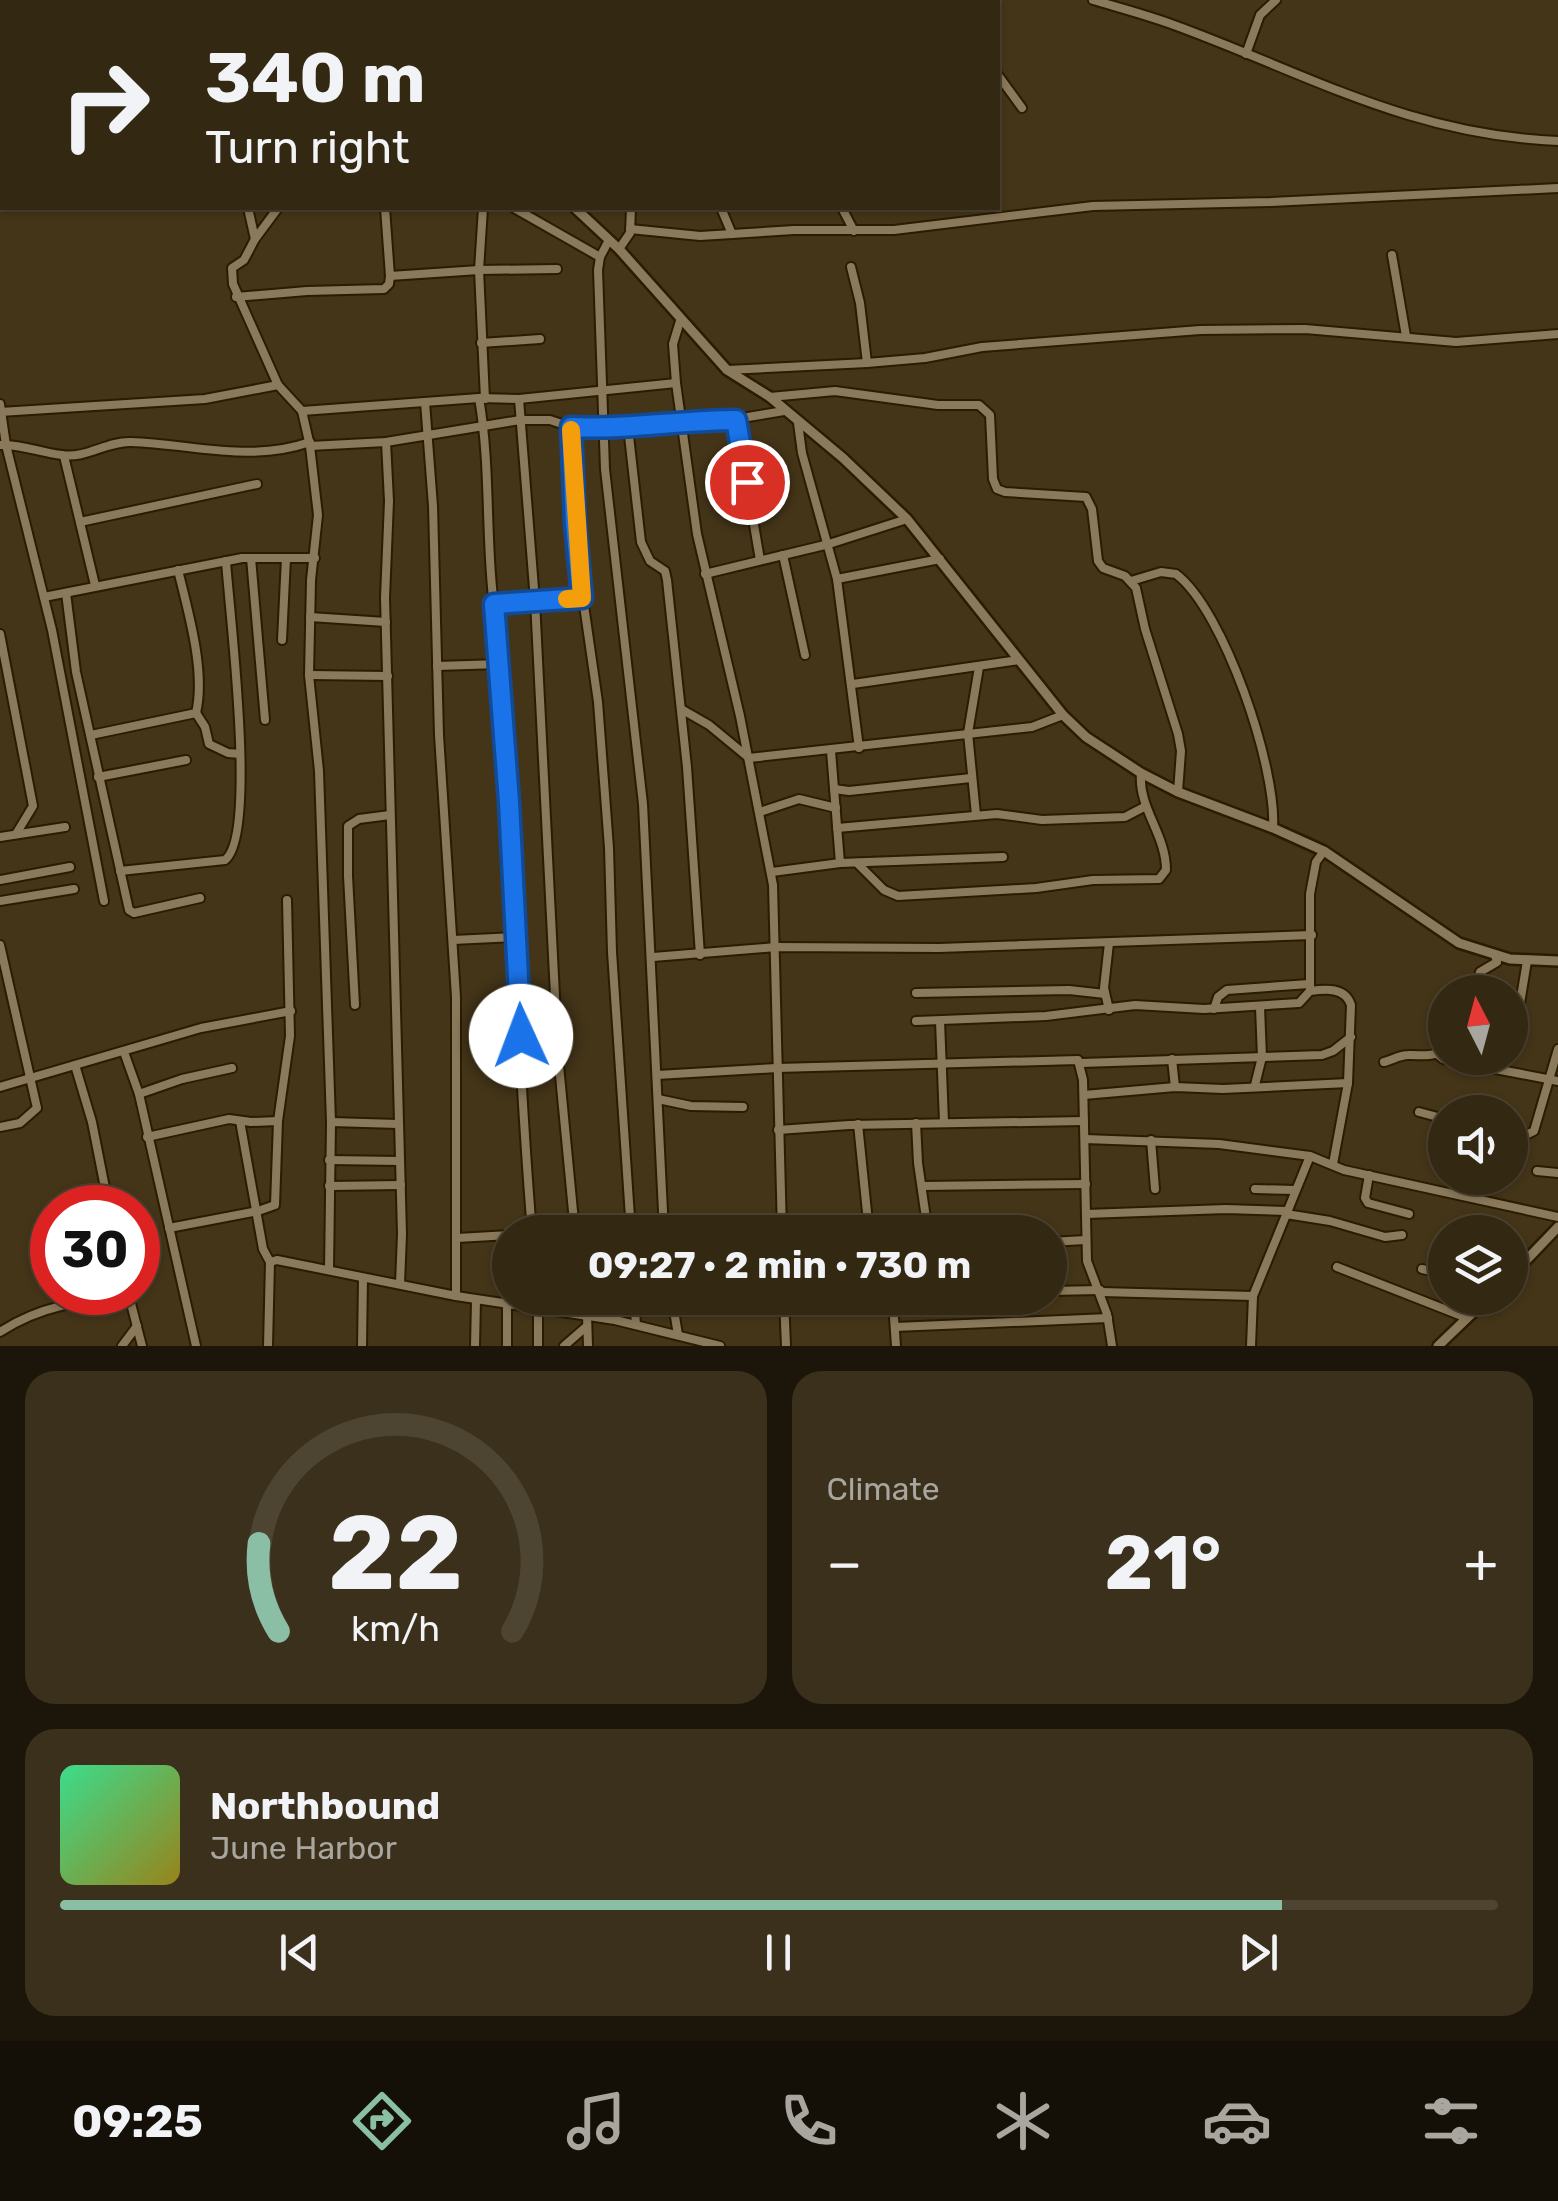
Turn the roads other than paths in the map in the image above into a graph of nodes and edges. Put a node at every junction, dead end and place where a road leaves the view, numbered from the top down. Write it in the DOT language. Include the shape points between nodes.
graph roads {
  1 [pos="1093,0"];
  2 [pos="1276,0"];
  3 [pos="1246,54"];
  4 [pos="1000,78"];
  5 [pos="1022,108"];
  6 [pos="1558,141"];
  7 [pos="1558,188"];
  8 [pos="248,210"];
  9 [pos="277,210"];
  10 [pos="385,210"];
  11 [pos="483,210"];
  12 [pos="518,210"];
  13 [pos="576,210"];
  14 [pos="631,210"];
  15 [pos="722,210"];
  16 [pos="843,210"];
  17 [pos="966,210"];
  18 [pos="967,221"];
  19 [pos="630,230"];
  20 [pos="854,231"];
  21 [pos="732,234"];
  22 [pos="255,239"];
  23 [pos="609,240"];
  24 [pos="619,250"];
  25 [pos="1392,255"];
  26 [pos="600,256"];
  27 [pos="851,267"];
  28 [pos="557,269"];
  29 [pos="478,270"];
  30 [pos="390,276"];
  31 [pos="236,296"];
  32 [pos="680,321"];
  33 [pos="1558,334"];
  34 [pos="1406,336"];
  35 [pos="540,339"];
  36 [pos="481,344"];
  37 [pos="867,363"];
  38 [pos="728,370"];
  39 [pos="676,383"];
  40 [pos="278,384"];
  41 [pos="603,390"];
  42 [pos="482,398"];
  43 [pos="770,398"];
  44 [pos="519,399"];
  45 [pos="424,402"];
  46 [pos="0,404"];
  47 [pos="302,410"];
  48 [pos="784,411"];
  49 [pos="1,412"];
  50 [pos="520,420"];
  51 [pos="683,420"];
  52 [pos="736,420"];
  53 [pos="798,422"];
  54 [pos="484,426"];
  55 [pos="571,427"];
  56 [pos="628,427"];
  57 [pos="604,428"];
  58 [pos="428,436"];
  59 [pos="386,442"];
  60 [pos="310,444"];
  61 [pos="3,445"];
  62 [pos="64,456"];
  63 [pos="257,484"];
  64 [pos="907,518"];
  65 [pos="80,522"];
  66 [pos="829,544"];
  67 [pos="782,555"];
  68 [pos="252,558"];
  69 [pos="286,558"];
  70 [pos="315,558"];
  71 [pos="941,559"];
  72 [pos="760,560"];
  73 [pos="226,561"];
  74 [pos="178,570"];
  75 [pos="705,574"];
  76 [pos="837,579"];
  77 [pos="1131,581"];
  78 [pos="94,584"];
  79 [pos="66,592"];
  80 [pos="44,597"];
  81 [pos="582,598"];
  82 [pos="535,601"];
  83 [pos="494,604"];
  84 [pos="310,616"];
  85 [pos="386,622"];
  86 [pos="0,634"];
  87 [pos="282,640"];
  88 [pos="804,655"];
  89 [pos="1019,660"];
  90 [pos="500,664"];
  91 [pos="437,666"];
  92 [pos="979,667"];
  93 [pos="309,675"];
  94 [pos="388,676"];
  95 [pos="852,684"];
  96 [pos="680,709"];
  97 [pos="196,713"];
  98 [pos="1064,714"];
  99 [pos="264,720"];
  100 [pos="968,733"];
  101 [pos="91,735"];
  102 [pos="859,748"];
  103 [pos="831,751"];
  104 [pos="240,754"];
  105 [pos="749,758"];
  106 [pos="186,760"];
  107 [pos="1140,773"];
  108 [pos="98,777"];
  109 [pos="971,778"];
  110 [pos="834,789"];
  111 [pos="1178,792"];
  112 [pos="1146,806"];
  113 [pos="836,808"];
  114 [pos="760,812"];
  115 [pos="390,815"];
  116 [pos="976,815"];
  117 [pos="65,827"];
  118 [pos="837,828"];
  119 [pos="1273,828"];
  120 [pos="16,834"];
  121 [pos="0,837"];
  122 [pos="1324,851"];
  123 [pos="1003,857"];
  124 [pos="840,863"];
  125 [pos="857,863"];
  126 [pos="70,867"];
  127 [pos="120,870"];
  128 [pos="772,872"];
  129 [pos="0,880"];
  130 [pos="74,889"];
  131 [pos="200,898"];
  132 [pos="287,900"];
  133 [pos="0,901"];
  134 [pos="104,901"];
  135 [pos="1312,935"];
  136 [pos="516,936"];
  137 [pos="453,940"];
  138 [pos="1108,943"];
  139 [pos="0,945"];
  140 [pos="776,947"];
  141 [pos="700,955"];
  142 [pos="1495,955"];
  143 [pos="653,957"];
  144 [pos="1527,961"];
  145 [pos="1558,961"];
  146 [pos="1479,975"];
  147 [pos="1525,975"];
  148 [pos="1310,988"];
  149 [pos="4,989"];
  150 [pos="916,993"];
  151 [pos="1105,994"];
  152 [pos="355,1004"];
  153 [pos="1260,1008"];
  154 [pos="1214,1009"];
  155 [pos="1109,1010"];
  156 [pos="291,1011"];
  157 [pos="940,1021"];
  158 [pos="916,1022"];
  159 [pos="1350,1037"];
  160 [pos="1558,1049"];
  161 [pos="124,1052"];
  162 [pos="1428,1056"];
  163 [pos="1262,1057"];
  164 [pos="1172,1059"];
  165 [pos="1081,1062"];
  166 [pos="1384,1062"];
  167 [pos="75,1064"];
  168 [pos="940,1065"];
  169 [pos="232,1068"];
  170 [pos="777,1068"];
  171 [pos="657,1075"];
  172 [pos="1528,1075"];
  173 [pos="28,1079"];
  174 [pos="1553,1080"];
  175 [pos="1348,1083"];
  176 [pos="1256,1086"];
  177 [pos="0,1087"];
  178 [pos="1176,1087"];
  179 [pos="139,1094"];
  180 [pos="1084,1095"];
  181 [pos="658,1099"];
  182 [pos="743,1107"];
  183 [pos="1419,1112"];
  184 [pos="1428,1114"];
  185 [pos="278,1120"];
  186 [pos="240,1121"];
  187 [pos="1084,1121"];
  188 [pos="331,1122"];
  189 [pos="944,1122"];
  190 [pos="916,1123"];
  191 [pos="398,1124"];
  192 [pos="858,1124"];
  193 [pos="0,1127"];
  194 [pos="778,1130"];
  195 [pos="1528,1134"];
  196 [pos="147,1137"];
  197 [pos="1085,1138"];
  198 [pos="1151,1140"];
  199 [pos="1310,1156"];
  200 [pos="329,1160"];
  201 [pos="400,1161"];
  202 [pos="1333,1164"];
  203 [pos="1537,1170"];
  204 [pos="1558,1173"];
  205 [pos="1369,1175"];
  206 [pos="1086,1184"];
  207 [pos="104,1185"];
  208 [pos="400,1185"];
  209 [pos="329,1186"];
  210 [pos="922,1186"];
  211 [pos="1155,1189"];
  212 [pos="1255,1189"];
  213 [pos="1296,1190"];
  214 [pos="258,1211"];
  215 [pos="1286,1212"];
  216 [pos="1086,1214"];
  217 [pos="1409,1214"];
  218 [pos="531,1215"];
  219 [pos="573,1215"];
  220 [pos="630,1215"];
  221 [pos="663,1215"];
  222 [pos="781,1215"];
  223 [pos="866,1215"];
  224 [pos="926,1215"];
  225 [pos="1558,1217"];
  226 [pos="1558,1227"];
  227 [pos="169,1228"];
  228 [pos="1402,1235"];
  229 [pos="492,1237"];
  230 [pos="458,1238"];
  231 [pos="1085,1240"];
  232 [pos="1067,1241"];
  233 [pos="1528,1258"];
  234 [pos="270,1262"];
  235 [pos="1337,1267"];
  236 [pos="1422,1269"];
  237 [pos="329,1270"];
  238 [pos="1428,1270"];
  239 [pos="364,1278"];
  240 [pos="400,1284"];
  241 [pos="1067,1291"];
  242 [pos="1100,1291"];
  243 [pos="456,1296"];
  244 [pos="1252,1296"];
  245 [pos="476,1300"];
  246 [pos="492,1302"];
  247 [pos="30,1314"];
  248 [pos="134,1315"];
  249 [pos="508,1315"];
  250 [pos="538,1315"];
  251 [pos="585,1315"];
  252 [pos="590,1315"];
  253 [pos="635,1315"];
  254 [pos="675,1315"];
  255 [pos="785,1315"];
  256 [pos="894,1315"];
  257 [pos="1470,1315"];
  258 [pos="1108,1318"];
  259 [pos="1467,1318"];
  260 [pos="636,1324"];
  261 [pos="137,1326"];
  262 [pos="587,1326"];
  263 [pos="895,1327"];
  264 [pos="0,1332"];
  265 [pos="678,1335"];
  266 [pos="122,1346"];
  267 [pos="142,1346"];
  268 [pos="196,1346"];
  269 [pos="268,1346"];
  270 [pos="362,1346"];
  271 [pos="476,1346"];
  272 [pos="506,1346"];
  273 [pos="538,1346"];
  274 [pos="564,1346"];
  275 [pos="588,1346"];
  276 [pos="720,1346"];
  277 [pos="786,1346"];
  278 [pos="896,1346"];
  279 [pos="1112,1346"];
  280 [pos="1126,1346"];
  281 [pos="1251,1346"];
  282 [pos="1438,1346"];
  1 -- 3 [label="street"];
  2 -- 3 [label="street" via="1260,15"];
  3 -- 6 [label="street" via="1437,125"];
  4 -- 5 [label="street"];
  7 -- 18 [label="street" via="1093,206"];
  8 -- 22 [label="street"];
  9 -- 22 [label="street"];
  10 -- 30 [label="street"];
  11 -- 29 [label="street"];
  12 -- 26 [label="street"];
  13 -- 23 [label="street"];
  14 -- 19 [label="street"];
  15 -- 21 [label="street"];
  16 -- 20 [label="street"];
  17 -- 18 [label="street"];
  18 -- 20 [label="street"];
  19 -- 21 [label="street"];
  19 -- 24 [label="street"];
  20 -- 21 [label="street"];
  22 -- 31 [label="street" via="232,268"];
  23 -- 24 [label="street"];
  23 -- 26 [label="street"];
  24 -- 32 [label="street"];
  25 -- 34 [label="street"];
  26 -- 41 [label="street"];
  27 -- 37 [label="street"];
  28 -- 29 [label="street"];
  29 -- 30 [label="street"];
  29 -- 36 [label="street"];
  30 -- 31 [label="street" via="384,290"];
  31 -- 40 [label="street"];
  32 -- 38 [label="street"];
  32 -- 39 [label="street" via="673,344"];
  33 -- 34 [label="street" via="1456,342"];
  34 -- 37 [label="street" via="1200,330"];
  35 -- 36 [label="street"];
  36 -- 42 [label="street"];
  37 -- 38 [label="street"];
  38 -- 43 [label="street"];
  39 -- 41 [label="street"];
  39 -- 51 [label="street"];
  40 -- 47 [label="street"];
  40 -- 49 [label="street" via="205,398"];
  41 -- 44 [label="street"];
  41 -- 57 [label="street"];
  42 -- 44 [label="street"];
  42 -- 45 [label="street"];
  42 -- 54 [label="street"];
  43 -- 48 [label="street"];
  43 -- 77 [label="street" via="835,391 979,405 990,415 997,488 1086,497 1098,561"];
  44 -- 50 [label="street"];
  45 -- 47 [label="street"];
  45 -- 58 [label="street"];
  46 -- 49 [label="street"];
  47 -- 60 [label="street"];
  48 -- 52 [label="street"];
  48 -- 53 [label="street"];
  49 -- 61 [label="street"];
  50 -- 54 [label="street"];
  50 -- 55 [label="street"];
  50 -- 82 [label="street"];
  51 -- 52 [label="street"];
  51 -- 56 [label="street"];
  51 -- 75 [label="street"];
  52 -- 72 [label="street"];
  53 -- 64 [label="street"];
  53 -- 66 [label="street"];
  54 -- 58 [label="street"];
  54 -- 83 [label="street"];
  55 -- 57 [label="street"];
  55 -- 81 [label="street"];
  56 -- 57 [label="street"];
  56 -- 96 [label="street" via="641,542 665,572"];
  57 -- 143 [label="street"];
  58 -- 59 [label="street"];
  58 -- 91 [label="street"];
  59 -- 60 [label="street"];
  59 -- 85 [label="street"];
  60 -- 62 [label="street" via="260,453 130,442"];
  60 -- 70 [label="street" via="317,488"];
  61 -- 62 [label="street"];
  61 -- 80 [label="street"];
  62 -- 65 [label="street"];
  63 -- 65 [label="street"];
  64 -- 66 [label="street"];
  64 -- 71 [label="street"];
  65 -- 78 [label="street"];
  66 -- 67 [label="street"];
  66 -- 76 [label="street"];
  67 -- 72 [label="street"];
  67 -- 88 [label="street"];
  68 -- 69 [label="street"];
  68 -- 73 [label="street"];
  68 -- 99 [label="street"];
  69 -- 70 [label="street"];
  69 -- 87 [label="street"];
  70 -- 84 [label="street"];
  71 -- 76 [label="street"];
  71 -- 89 [label="street"];
  72 -- 75 [label="street"];
  73 -- 74 [label="street"];
  73 -- 104 [label="street"];
  74 -- 78 [label="street"];
  74 -- 97 [label="street" via="192,626"];
  75 -- 105 [label="street"];
  76 -- 95 [label="street"];
  77 -- 111 [label="street" via="1178,734"];
  77 -- 119 [label="street" via="1176,574 1218,633 1254,726 1272,793"];
  78 -- 79 [label="street"];
  79 -- 80 [label="street"];
  79 -- 101 [label="street"];
  80 -- 134 [label="street"];
  81 -- 82 [label="street"];
  81 -- 220 [label="street" via="598,714"];
  82 -- 83 [label="street"];
  82 -- 219 [label="street" via="558,1055"];
  83 -- 90 [label="street"];
  84 -- 85 [label="street"];
  84 -- 93 [label="street"];
  85 -- 94 [label="street"];
  86 -- 120 [label="street" via="33,806"];
  89 -- 92 [label="street"];
  89 -- 98 [label="street"];
  90 -- 91 [label="street"];
  90 -- 136 [label="street"];
  91 -- 137 [label="street"];
  92 -- 95 [label="street"];
  92 -- 100 [label="street"];
  93 -- 94 [label="street"];
  93 -- 188 [label="street" via="319,770"];
  94 -- 115 [label="street"];
  95 -- 102 [label="street"];
  96 -- 105 [label="street"];
  96 -- 141 [label="street"];
  97 -- 101 [label="street"];
  97 -- 104 [label="street" via="210,744"];
  98 -- 100 [label="street" via="1032,727"];
  98 -- 107 [label="street"];
  100 -- 102 [label="street"];
  100 -- 109 [label="street"];
  101 -- 108 [label="street"];
  102 -- 103 [label="street"];
  103 -- 105 [label="street"];
  103 -- 110 [label="street"];
  104 -- 127 [label="street" via="233,854"];
  105 -- 114 [label="street"];
  106 -- 108 [label="street"];
  107 -- 111 [label="street"];
  107 -- 112 [label="street"];
  108 -- 127 [label="street"];
  109 -- 110 [label="street"];
  109 -- 116 [label="street"];
  110 -- 113 [label="street"];
  111 -- 119 [label="street"];
  112 -- 116 [label="street" via="1125,818"];
  112 -- 125 [label="street" via="1164,847 1166,870 1159,878 898,896"];
  113 -- 114 [label="street" via="799,799"];
  113 -- 118 [label="street"];
  114 -- 128 [label="street"];
  115 -- 152 [label="street" via="358,818 348,826"];
  115 -- 191 [label="street"];
  116 -- 118 [label="street"];
  117 -- 120 [label="street"];
  118 -- 124 [label="street"];
  119 -- 122 [label="street"];
  120 -- 121 [label="street"];
  122 -- 135 [label="street" via="1312,878"];
  122 -- 142 [label="street" via="1451,937"];
  123 -- 125 [label="street"];
  124 -- 125 [label="street"];
  124 -- 128 [label="street"];
  126 -- 129 [label="street"];
  127 -- 131 [label="street" via="134,913"];
  128 -- 140 [label="street"];
  130 -- 133 [label="street"];
  132 -- 156 [label="street"];
  135 -- 138 [label="street"];
  135 -- 148 [label="street"];
  136 -- 137 [label="street"];
  136 -- 218 [label="street"];
  137 -- 230 [label="street"];
  138 -- 140 [label="street"];
  138 -- 151 [label="street"];
  139 -- 149 [label="street"];
  140 -- 141 [label="street"];
  140 -- 170 [label="street"];
  141 -- 143 [label="street"];
  142 -- 144 [label="street"];
  142 -- 146 [label="street" via="1496,962"];
  143 -- 171 [label="street"];
  144 -- 145 [label="street"];
  144 -- 147 [label="street"];
  148 -- 153 [label="street" via="1299,1002"];
  148 -- 154 [label="street" via="1227,990"];
  148 -- 159 [label="street" via="1350,1000"];
  149 -- 173 [label="street"];
  150 -- 151 [label="street"];
  151 -- 155 [label="street"];
  153 -- 154 [label="street"];
  153 -- 163 [label="street"];
  154 -- 155 [label="street" via="1158,1004"];
  155 -- 157 [label="street"];
  156 -- 161 [label="street"];
  156 -- 185 [label="street"];
  157 -- 158 [label="street"];
  157 -- 168 [label="street"];
  159 -- 163 [label="street" via="1322,1055"];
  159 -- 175 [label="street"];
  160 -- 174 [label="street"];
  161 -- 167 [label="street"];
  161 -- 179 [label="street"];
  162 -- 166 [label="street"];
  163 -- 164 [label="street"];
  163 -- 176 [label="street"];
  164 -- 165 [label="street"];
  164 -- 178 [label="street"];
  165 -- 168 [label="street"];
  165 -- 180 [label="street"];
  167 -- 173 [label="street"];
  167 -- 207 [label="street"];
  168 -- 170 [label="street"];
  168 -- 189 [label="street"];
  169 -- 179 [label="street"];
  170 -- 171 [label="street"];
  170 -- 194 [label="street"];
  171 -- 181 [label="street"];
  172 -- 174 [label="street"];
  173 -- 177 [label="street"];
  173 -- 193 [label="street" via="37,1108 20,1123"];
  174 -- 195 [label="street"];
  175 -- 176 [label="street"];
  175 -- 202 [label="street"];
  176 -- 178 [label="street"];
  178 -- 180 [label="street"];
  179 -- 196 [label="street"];
  180 -- 187 [label="street"];
  181 -- 182 [label="street"];
  181 -- 221 [label="street"];
  183 -- 184 [label="street"];
  185 -- 186 [label="street"];
  185 -- 214 [label="street" via="275,1204"];
  186 -- 196 [label="street"];
  186 -- 214 [label="street"];
  187 -- 189 [label="street"];
  187 -- 197 [label="street"];
  188 -- 191 [label="street"];
  188 -- 200 [label="street"];
  189 -- 190 [label="street"];
  190 -- 192 [label="street"];
  190 -- 210 [label="street"];
  191 -- 201 [label="street"];
  192 -- 194 [label="street"];
  192 -- 223 [label="street"];
  194 -- 222 [label="street"];
  196 -- 227 [label="street"];
  197 -- 198 [label="street"];
  197 -- 206 [label="street"];
  198 -- 199 [label="street"];
  198 -- 211 [label="street"];
  199 -- 202 [label="street"];
  199 -- 213 [label="street"];
  200 -- 201 [label="street"];
  200 -- 209 [label="street"];
  201 -- 208 [label="street"];
  202 -- 205 [label="street"];
  203 -- 204 [label="street"];
  205 -- 217 [label="street" via="1368,1203"];
  205 -- 225 [label="street"];
  206 -- 210 [label="street"];
  206 -- 216 [label="street"];
  208 -- 209 [label="street"];
  208 -- 240 [label="street"];
  209 -- 237 [label="street"];
  210 -- 224 [label="street"];
  212 -- 213 [label="street"];
  213 -- 215 [label="street"];
  214 -- 227 [label="street"];
  214 -- 234 [label="street"];
  215 -- 216 [label="street"];
  215 -- 228 [label="street" via="1385,1237"];
  215 -- 244 [label="street"];
  216 -- 231 [label="street"];
  226 -- 233 [label="street"];
  227 -- 268 [label="street"];
  229 -- 230 [label="street"];
  230 -- 243 [label="street"];
  231 -- 232 [label="street"];
  231 -- 242 [label="street"];
  234 -- 237 [label="street"];
  234 -- 269 [label="street"];
  235 -- 259 [label="street"];
  236 -- 238 [label="street"];
  237 -- 239 [label="street"];
  239 -- 240 [label="street"];
  239 -- 270 [label="street"];
  240 -- 243 [label="street"];
  241 -- 242 [label="street"];
  242 -- 244 [label="street"];
  242 -- 258 [label="street"];
  243 -- 245 [label="street"];
  244 -- 281 [label="street"];
  245 -- 246 [label="street"];
  245 -- 271 [label="street"];
  247 -- 264 [label="street"];
  248 -- 261 [label="street"];
  249 -- 272 [label="street"];
  250 -- 273 [label="street"];
  251 -- 262 [label="street"];
  252 -- 260 [label="street"];
  253 -- 260 [label="street"];
  254 -- 265 [label="street"];
  255 -- 277 [label="street"];
  256 -- 263 [label="street"];
  257 -- 259 [label="street"];
  258 -- 263 [label="street"];
  258 -- 279 [label="street"];
  259 -- 282 [label="street"];
  260 -- 265 [label="street"];
  261 -- 266 [label="street"];
  261 -- 267 [label="street"];
  262 -- 274 [label="street"];
  262 -- 275 [label="street"];
  263 -- 278 [label="street"];
  265 -- 276 [label="street"];
  279 -- 280 [label="street"];
}
